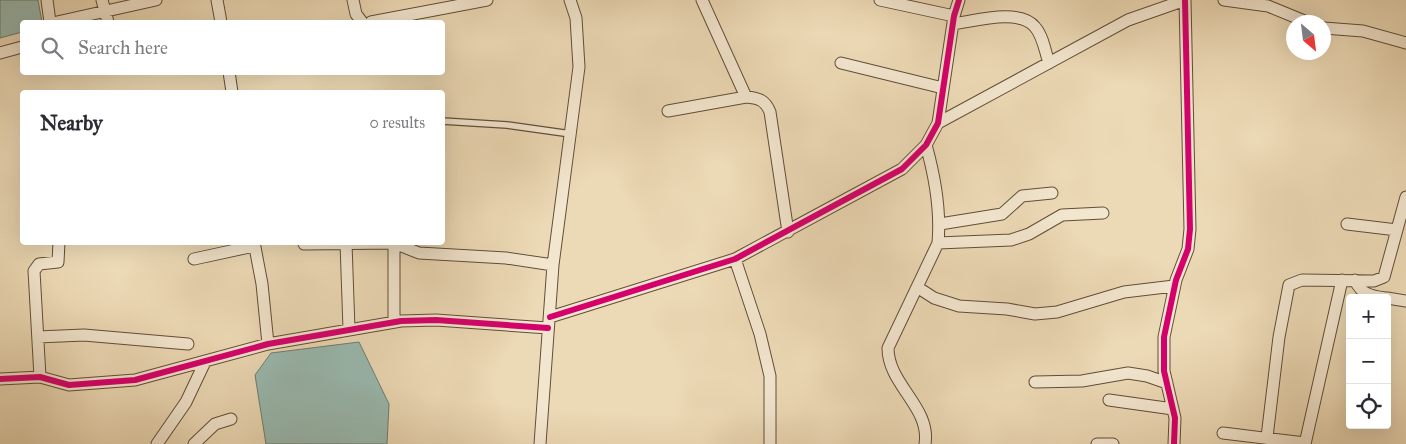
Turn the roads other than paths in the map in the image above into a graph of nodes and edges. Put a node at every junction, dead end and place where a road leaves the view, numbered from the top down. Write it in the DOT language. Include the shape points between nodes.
graph roads {
  1 [pos="46,0"];
  2 [pos="102,0"];
  3 [pos="156,0"];
  4 [pos="217,0"];
  5 [pos="353,0"];
  6 [pos="487,0"];
  7 [pos="570,0"];
  8 [pos="702,0"];
  9 [pos="880,0"];
  10 [pos="959,0"];
  11 [pos="1185,0"];
  12 [pos="1224,0"];
  13 [pos="1290,15"];
  14 [pos="106,18"];
  15 [pos="50,20"];
  16 [pos="81,20"];
  17 [pos="221,20"];
  18 [pos="360,20"];
  19 [pos="382,20"];
  20 [pos="954,20"];
  21 [pos="1331,29"];
  22 [pos="1406,43"];
  23 [pos="20,48"];
  24 [pos="0,53"];
  25 [pos="1049,62"];
  26 [pos="841,63"];
  27 [pos="229,75"];
  28 [pos="943,88"];
  29 [pos="232,90"];
  30 [pos="746,97"];
  31 [pos="668,111"];
  32 [pos="445,121"];
  33 [pos="938,123"];
  34 [pos="571,134"];
  35 [pos="926,145"];
  36 [pos="1052,193"];
  37 [pos="1406,197"];
  38 [pos="1103,213"];
  39 [pos="940,224"];
  40 [pos="1347,224"];
  41 [pos="1397,230"];
  42 [pos="788,232"];
  43 [pos="938,243"];
  44 [pos="59,245"];
  45 [pos="250,245"];
  46 [pos="254,245"];
  47 [pos="346,245"];
  48 [pos="394,245"];
  49 [pos="401,245"];
  50 [pos="194,259"];
  51 [pos="735,259"];
  52 [pos="553,265"];
  53 [pos="1342,280"];
  54 [pos="1355,280"];
  55 [pos="1174,286"];
  56 [pos="917,287"];
  57 [pos="1366,294"];
  58 [pos="1391,299"];
  59 [pos="1406,301"];
  60 [pos="394,322"];
  61 [pos="549,322"];
  62 [pos="349,329"];
  63 [pos="38,337"];
  64 [pos="188,344"];
  65 [pos="268,344"];
  66 [pos="204,364"];
  67 [pos="40,377"];
  68 [pos="0,379"];
  69 [pos="1035,382"];
  70 [pos="1167,383"];
  71 [pos="1109,400"];
  72 [pos="1173,409"];
  73 [pos="231,419"];
  74 [pos="1223,433"];
  75 [pos="1267,438"];
  76 [pos="157,444"];
  77 [pos="194,444"];
  78 [pos="540,444"];
  79 [pos="770,444"];
  80 [pos="925,444"];
  81 [pos="1097,444"];
  82 [pos="1113,444"];
  83 [pos="1174,444"];
  84 [pos="1305,444"];
  1 -- 15 [label="street"];
  2 -- 14 [label="street"];
  3 -- 14 [label="street"];
  4 -- 17 [label="street"];
  5 -- 18 [label="street"];
  6 -- 19 [label="street"];
  7 -- 34 [label="street" via="576,18 579,67"];
  8 -- 30 [label="street"];
  9 -- 20 [label="street"];
  10 -- 20 [label="street"];
  11 -- 25 [label="street" via="1128,20"];
  11 -- 55 [label="street" via="1190,230 1188,249"];
  12 -- 13 [label="street" via="1268,6"];
  14 -- 16 [label="street"];
  20 -- 25 [label="street" via="1024,18 1038,31"];
  20 -- 28 [label="street"];
  21 -- 22 [label="street" via="1363,31"];
  23 -- 24 [label="street"];
  25 -- 33 [label="street"];
  26 -- 28 [label="street"];
  27 -- 29 [label="street"];
  28 -- 33 [label="street"];
  30 -- 31 [label="street"];
  30 -- 42 [label="street" via="763,101 770,112"];
  32 -- 34 [label="lane"];
  33 -- 35 [label="street"];
  34 -- 52 [label="street"];
  35 -- 39 [label="street" via="936,184"];
  35 -- 42 [label="street" via="902,169"];
  36 -- 39 [label="street" via="1022,196 1002,214"];
  37 -- 41 [label="street"];
  38 -- 43 [label="street" via="1062,216 1011,240"];
  39 -- 43 [label="street"];
  40 -- 41 [label="street"];
  41 -- 54 [label="street" via="1384,277 1374,281"];
  42 -- 51 [label="street"];
  43 -- 56 [label="street"];
  44 -- 63 [label="street" via="58,262 39,264 34,269"];
  45 -- 50 [label="street"];
  46 -- 65 [label="street"];
  47 -- 62 [label="street"];
  48 -- 60 [label="street"];
  49 -- 52 [label="street" via="419,253 506,258"];
  51 -- 61 [label="street"];
  51 -- 79 [label="street" via="770,376"];
  52 -- 61 [label="street"];
  53 -- 54 [label="street"];
  53 -- 75 [label="street" via="1302,280 1289,285"];
  53 -- 84 [label="street"];
  54 -- 57 [label="street" via="1359,290"];
  55 -- 56 [label="street" via="1124,292 1057,312 1035,314 959,306 934,298"];
  55 -- 70 [label="street" via="1164,337"];
  56 -- 80 [label="street" via="892,338 888,356 904,391 924,421"];
  58 -- 59 [label="street"];
  60 -- 61 [label="street"];
  60 -- 62 [label="street"];
  61 -- 78 [label="street"];
  62 -- 65 [label="street"];
  63 -- 64 [label="street" via="84,335"];
  63 -- 67 [label="street"];
  65 -- 66 [label="street"];
  66 -- 67 [label="street" via="135,380 91,385 69,385"];
  66 -- 76 [label="street" via="186,402"];
  67 -- 68 [label="street"];
  69 -- 70 [label="street" via="1082,382 1128,373"];
  70 -- 72 [label="street"];
  71 -- 72 [label="street"];
  72 -- 83 [label="street"];
  73 -- 77 [label="street" via="216,424"];
  74 -- 75 [label="street"];
  75 -- 84 [label="street"];
  81 -- 82 [label="street"];
}
